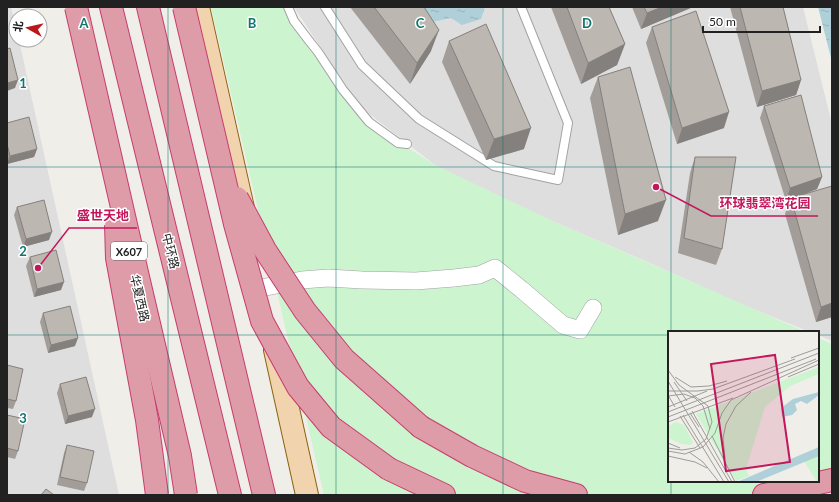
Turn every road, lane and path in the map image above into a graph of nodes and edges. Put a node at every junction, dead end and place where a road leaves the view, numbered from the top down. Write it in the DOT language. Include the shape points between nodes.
graph roads {
  1 [pos="70,7"];
  2 [pos="76,7"];
  3 [pos="111,7"];
  4 [pos="148,7"];
  5 [pos="184,7"];
  6 [pos="198,7"];
  7 [pos="288,7"];
  8 [pos="325,7"];
  9 [pos="521,7"];
  10 [pos="407,144"];
  11 [pos="223,173"];
  12 [pos="115,176"];
  13 [pos="261,288"];
  14 [pos="593,308"];
  15 [pos="832,480"];
  16 [pos="157,495"];
  17 [pos="186,495"];
  18 [pos="230,495"];
  19 [pos="264,495"];
  20 [pos="307,495"];
  21 [pos="444,495"];
  22 [pos="576,495"];
  23 [pos="764,495"];
  24 [pos="792,495"];
  1 -- 17 [label="main road, 华夏西路 / X607"];
  2 -- 12 [label="highway, bridge"];
  3 -- 18 [label="highway, 中环路"];
  4 -- 19 [label="highway"];
  5 -- 11 [label="highway, bridge"];
  6 -- 13 [label="main road"];
  7 -- 10 [label="lane" via="294,21 343,90 370,122 398,143"];
  8 -- 9 [label="lane" via="362,65 419,119 494,166 558,180 568,123"];
  11 -- 21 [label="highway, bridge" via="262,321 298,387 331,427 348,440 389,469"];
  11 -- 22 [label="highway, bridge" via="265,250 305,311 344,359 421,427 472,456 525,481"];
  12 -- 16 [label="highway, bridge" via="117,258 147,420"];
  12 -- 17 [label="highway, bridge" via="180,456"];
  13 -- 14 [label="street" via="328,278 416,281 454,278 479,275 495,268 563,325 580,330"];
  13 -- 20 [label="main road"];
  15 -- 23 [label="highway"];
  15 -- 24 [label="highway"];
}
